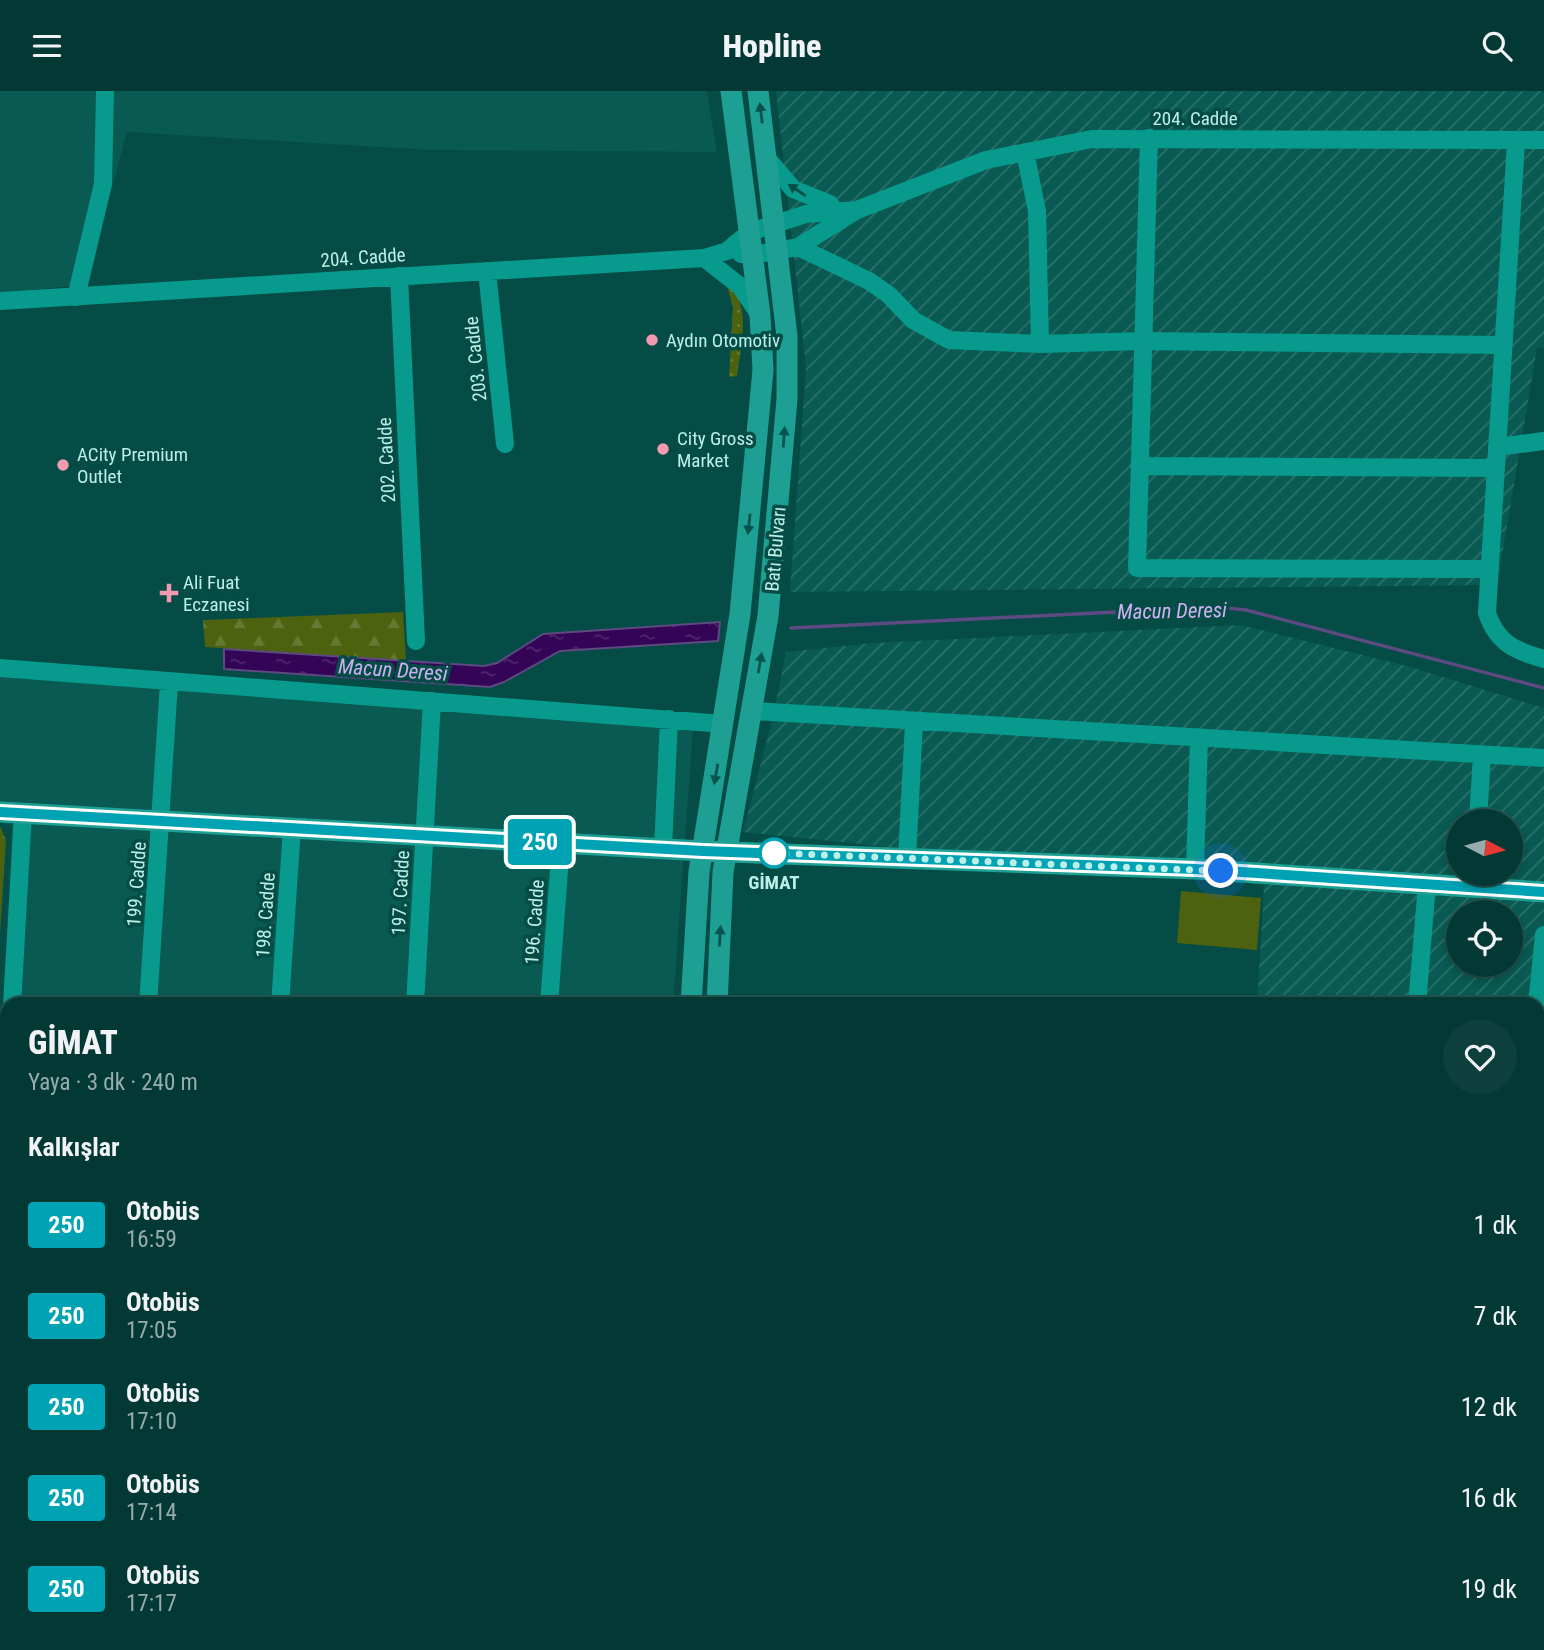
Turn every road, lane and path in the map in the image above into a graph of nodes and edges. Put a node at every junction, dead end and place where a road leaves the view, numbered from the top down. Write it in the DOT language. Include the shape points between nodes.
graph roads {
  1 [pos="105,91"];
  2 [pos="731,91"];
  3 [pos="758,91"];
  4 [pos="1149,138"];
  5 [pos="1544,140"];
  6 [pos="1516,142"];
  7 [pos="1026,152"];
  8 [pos="766,157"];
  9 [pos="857,210"];
  10 [pos="834,211"];
  11 [pos="774,225"];
  12 [pos="750,232"];
  13 [pos="788,249"];
  14 [pos="727,251"];
  15 [pos="753,255"];
  16 [pos="704,258"];
  17 [pos="488,271"];
  18 [pos="398,276"];
  19 [pos="76,297"];
  20 [pos="0,302"];
  21 [pos="760,315"];
  22 [pos="1142,341"];
  23 [pos="1040,344"];
  24 [pos="1503,345"];
  25 [pos="1544,441"];
  26 [pos="505,444"];
  27 [pos="1497,447"];
  28 [pos="1139,466"];
  29 [pos="1495,468"];
  30 [pos="1489,569"];
  31 [pos="416,641"];
  32 [pos="1544,659"];
  33 [pos="0,668"];
  34 [pos="169,683"];
  35 [pos="432,701"];
  36 [pos="752,711"];
  37 [pos="669,719"];
  38 [pos="914,722"];
  39 [pos="724,724"];
  40 [pos="1199,738"];
  41 [pos="1482,755"];
  42 [pos="1544,758"];
  43 [pos="1479,809"];
  44 [pos="0,812"];
  45 [pos="23,813"];
  46 [pos="162,821"];
  47 [pos="292,828"];
  48 [pos="424,835"];
  49 [pos="561,843"];
  50 [pos="663,848"];
  51 [pos="703,851"];
  52 [pos="727,852"];
  53 [pos="907,858"];
  54 [pos="1195,869"];
  55 [pos="1446,882"];
  56 [pos="1427,884"];
  57 [pos="1510,886"];
  58 [pos="1544,892"];
  59 [pos="1544,935"];
  60 [pos="12,997"];
  61 [pos="149,997"];
  62 [pos="281,997"];
  63 [pos="415,997"];
  64 [pos="550,997"];
  65 [pos="692,997"];
  66 [pos="718,997"];
  67 [pos="1418,997"];
  68 [pos="1538,997"];
  1 -- 19 [label="street" via="103,184"];
  2 -- 12 [label="main road, Batı Bulvarı"];
  8 -- 3 [label="main road, Batı Bulvarı, one-way"];
  4 -- 6 [label="street, 204. Cadde"];
  4 -- 7 [label="street, 204. Cadde" via="1092,139"];
  4 -- 22 [label="street"];
  5 -- 6 [label="street, 204. Cadde"];
  6 -- 24 [label="street"];
  7 -- 9 [label="street, 204. Cadde" via="986,160"];
  7 -- 23 [label="street" via="1037,211"];
  10 -- 8 [label="street, one-way" via="830,204 793,189"];
  8 -- 11 [label="main road, Batı Bulvarı"];
  9 -- 10 [label="street, 204. Cadde"];
  9 -- 13 [label="street, 204. Cadde" via="820,236"];
  10 -- 11 [label="street, 204. Cadde"];
  11 -- 12 [label="street, 204. Cadde"];
  11 -- 13 [label="main road, Batı Bulvarı"];
  12 -- 14 [label="street, 204. Cadde"];
  12 -- 15 [label="main road, Batı Bulvarı"];
  13 -- 15 [label="street, 204. Cadde"];
  13 -- 23 [label="street" via="869,281 938,336 981,343"];
  36 -- 13 [label="main road, Batı Bulvarı, one-way" via="774,569 787,399"];
  14 -- 15 [label="street, 204. Cadde"];
  14 -- 16 [label="street, 204. Cadde"];
  15 -- 21 [label="main road, Batı Bulvarı"];
  16 -- 17 [label="street, 204. Cadde"];
  16 -- 21 [label="street" via="740,286"];
  17 -- 18 [label="street, 204. Cadde"];
  17 -- 26 [label="street, 203. Cadde"];
  18 -- 19 [label="street, 204. Cadde"];
  18 -- 31 [label="street, 202. Cadde"];
  19 -- 20 [label="street, 204. Cadde"];
  21 -- 39 [label="main road, Batı Bulvarı, one-way" via="760,421"];
  22 -- 23 [label="street"];
  22 -- 24 [label="street"];
  22 -- 28 [label="street"];
  24 -- 27 [label="street"];
  25 -- 27 [label="street"];
  27 -- 29 [label="street"];
  28 -- 29 [label="street"];
  28 -- 30 [label="street" via="1137,568"];
  29 -- 30 [label="street"];
  30 -- 32 [label="street" via="1487,613 1493,631 1514,651"];
  33 -- 34 [label="street"];
  34 -- 35 [label="street"];
  34 -- 46 [label="street, 199. Cadde"];
  35 -- 37 [label="street"];
  35 -- 48 [label="street, 197. Cadde"];
  36 -- 38 [label="street"];
  36 -- 52 [label="main road, Batı Bulvarı"];
  37 -- 39 [label="street"];
  37 -- 50 [label="street"];
  38 -- 40 [label="street"];
  38 -- 53 [label="street"];
  39 -- 51 [label="main road, Batı Bulvarı, one-way"];
  40 -- 41 [label="street"];
  40 -- 54 [label="street"];
  41 -- 42 [label="street"];
  41 -- 43 [label="street"];
  44 -- 45 [label="main road"];
  45 -- 46 [label="main road"];
  45 -- 60 [label="street"];
  46 -- 47 [label="main road"];
  46 -- 61 [label="street, 199. Cadde"];
  47 -- 48 [label="main road"];
  47 -- 62 [label="street, 198. Cadde"];
  48 -- 49 [label="main road"];
  48 -- 63 [label="street, 197. Cadde"];
  49 -- 50 [label="main road"];
  49 -- 64 [label="street, 196. Cadde"];
  50 -- 51 [label="main road"];
  51 -- 52 [label="main road"];
  51 -- 65 [label="main road, Batı Bulvarı"];
  52 -- 53 [label="main road"];
  66 -- 52 [label="main road, Batı Bulvarı, one-way"];
  53 -- 54 [label="main road"];
  54 -- 56 [label="main road"];
  55 -- 56 [label="main road"];
  56 -- 67 [label="street"];
  57 -- 58 [label="main road"];
  59 -- 68 [label="street"];
}
